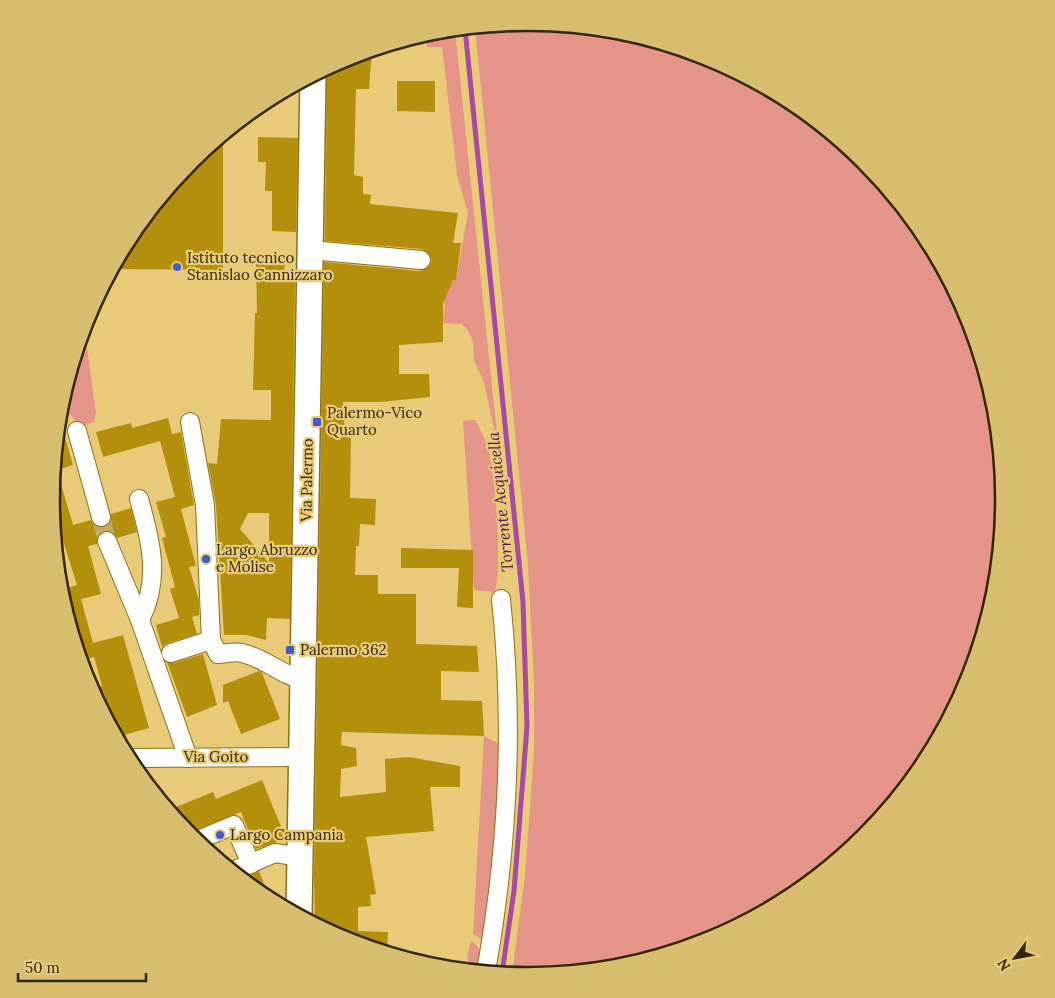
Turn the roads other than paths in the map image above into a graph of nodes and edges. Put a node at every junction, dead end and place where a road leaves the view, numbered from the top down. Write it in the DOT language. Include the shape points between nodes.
graph roads {
  1 [pos="313,84"];
  2 [pos="310,250"];
  3 [pos="421,260"];
  4 [pos="190,422"];
  5 [pos="77,431"];
  6 [pos="139,499"];
  7 [pos="101,517"];
  8 [pos="107,541"];
  9 [pos="501,599"];
  10 [pos="140,620"];
  11 [pos="211,640"];
  12 [pos="171,653"];
  13 [pos="304,680"];
  14 [pos="304,757"];
  15 [pos="138,758"];
  16 [pos="188,758"];
  17 [pos="205,837"];
  18 [pos="301,857"];
  19 [pos="251,864"];
  20 [pos="241,868"];
  21 [pos="300,907"];
  22 [pos="487,965"];
  1 -- 2 [label="main road, Via Palermo"];
  2 -- 3 [label="street"];
  2 -- 13 [label="main road, Via Palermo"];
  4 -- 11 [label="street" via="205,504"];
  5 -- 7 [label="street"];
  6 -- 10 [label="street" via="148,533 152,568 149,603"];
  8 -- 10 [label="street"];
  9 -- 22 [label="street" via="506,651 507,780 500,870"];
  10 -- 16 [label="street"];
  11 -- 12 [label="street"];
  11 -- 13 [label="street" via="218,654 240,652"];
  13 -- 14 [label="main road, Via Palermo"];
  14 -- 16 [label="street, Via Goito"];
  14 -- 18 [label="main road, Via Palermo"];
  15 -- 16 [label="street, Via Goito"];
  17 -- 19 [label="street" via="234,825"];
  18 -- 19 [label="street" via="276,853"];
  18 -- 21 [label="main road, Via Palermo"];
  19 -- 20 [label="street"];
}
